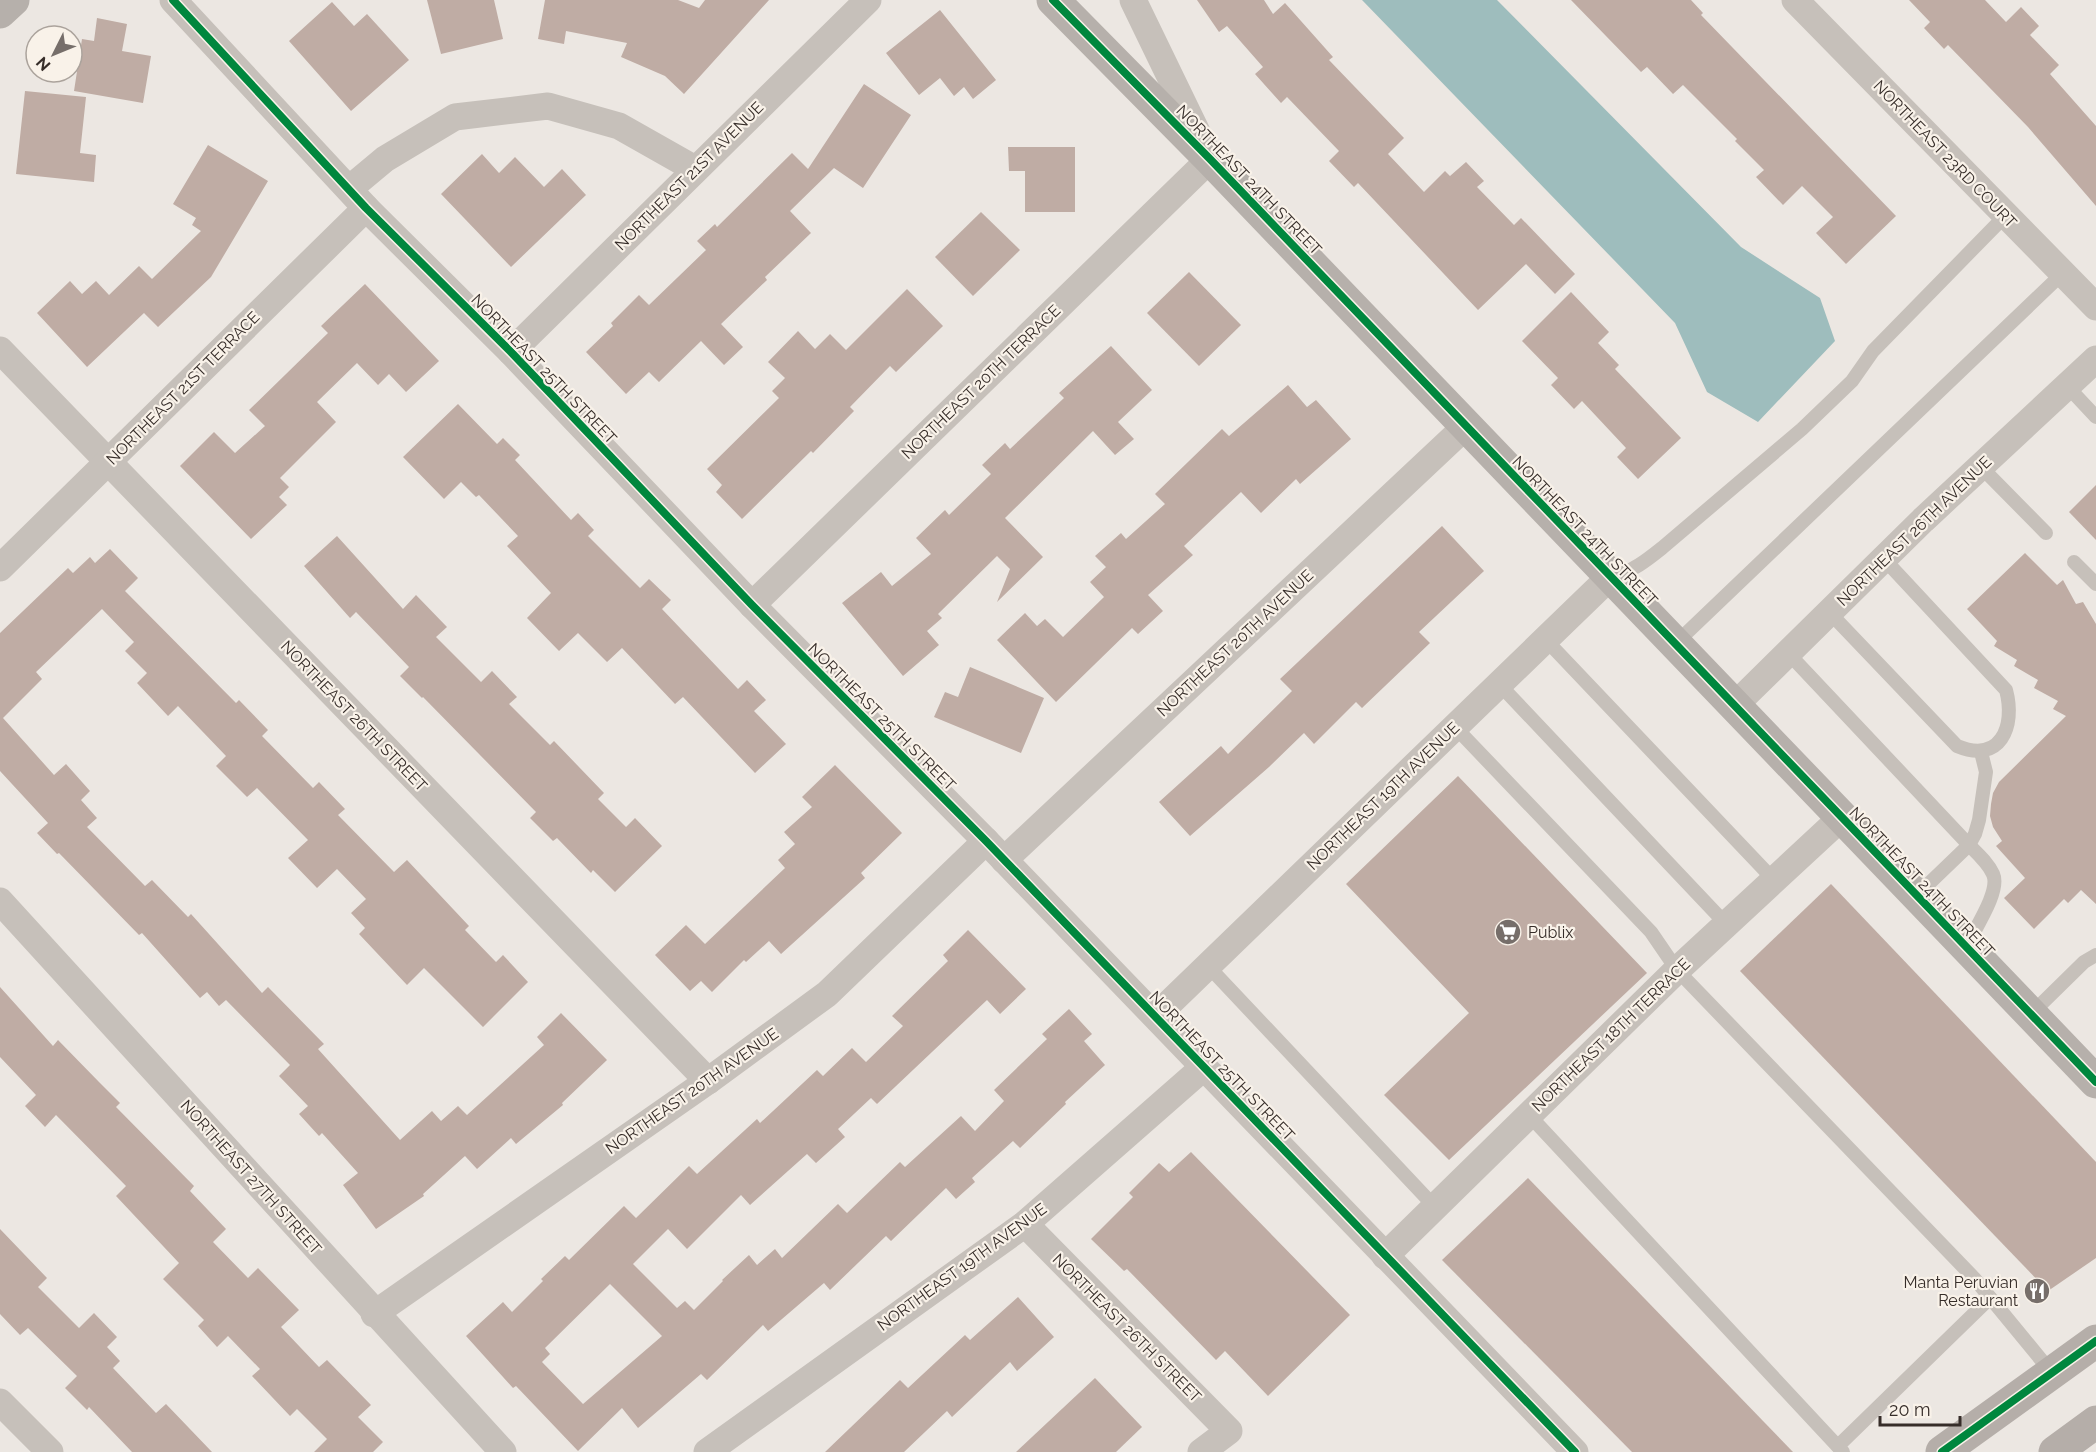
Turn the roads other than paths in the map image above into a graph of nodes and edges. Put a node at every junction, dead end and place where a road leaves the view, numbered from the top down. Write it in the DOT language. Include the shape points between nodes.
graph roads {
  1 [pos="14,0"];
  2 [pos="173,0"];
  3 [pos="868,0"];
  4 [pos="1053,0"];
  5 [pos="1133,0"];
  6 [pos="1795,0"];
  7 [pos="0,12"];
  8 [pos="1210,159"];
  9 [pos="695,169"];
  10 [pos="357,199"];
  11 [pos="2006,215"];
  12 [pos="2062,273"];
  13 [pos="2096,307"];
  14 [pos="0,350"];
  15 [pos="511,352"];
  16 [pos="2096,359"];
  17 [pos="2067,386"];
  18 [pos="2096,417"];
  19 [pos="1466,426"];
  20 [pos="108,461"];
  21 [pos="1981,467"];
  22 [pos="2046,533"];
  23 [pos="1884,559"];
  24 [pos="2074,562"];
  25 [pos="0,568"];
  26 [pos="1611,576"];
  27 [pos="2096,585"];
  28 [pos="752,605"];
  29 [pos="1830,613"];
  30 [pos="1545,639"];
  31 [pos="1675,644"];
  32 [pos="1788,653"];
  33 [pos="1499,684"];
  34 [pos="1734,706"];
  35 [pos="1455,727"];
  36 [pos="1981,752"];
  37 [pos="1842,818"];
  38 [pos="1970,845"];
  39 [pos="995,850"];
  40 [pos="1774,880"];
  41 [pos="1916,896"];
  42 [pos="0,901"];
  43 [pos="1726,924"];
  44 [pos="1966,947"];
  45 [pos="2096,955"];
  46 [pos="1208,966"];
  47 [pos="1677,970"];
  48 [pos="2031,1014"];
  49 [pos="1156,1016"];
  50 [pos="1204,1067"];
  51 [pos="708,1081"];
  52 [pos="2096,1082"];
  53 [pos="1529,1115"];
  54 [pos="1435,1207"];
  55 [pos="1025,1224"];
  56 [pos="1385,1256"];
  57 [pos="1990,1298"];
  58 [pos="374,1314"];
  59 [pos="2096,1341"];
  60 [pos="2052,1372"];
  61 [pos="0,1402"];
  62 [pos="2096,1422"];
  63 [pos="1840,1450"];
  64 [pos="50,1452"];
  65 [pos="503,1452"];
  66 [pos="707,1452"];
  67 [pos="1201,1452"];
  68 [pos="1575,1452"];
  69 [pos="1942,1452"];
  70 [pos="2055,1452"];
  1 -- 7 [label="street"];
  2 -- 10 [label="street, NORTHEAST 25TH STREET"];
  3 -- 9 [label="street, NORTHEAST 21ST AVENUE"];
  4 -- 8 [label="street, NORTHEAST 24TH STREET"];
  5 -- 8 [label="street"];
  6 -- 11 [label="street, NORTHEAST 23RD COURT"];
  8 -- 19 [label="street, NORTHEAST 24TH STREET"];
  8 -- 28 [label="street, NORTHEAST 20TH TERRACE"];
  9 -- 10 [label="street, NORTHEAST 21ST TERRACE" via="618,126 548,106 455,117 385,159"];
  9 -- 15 [label="street, NORTHEAST 21ST AVENUE"];
  10 -- 15 [label="street, NORTHEAST 25TH STREET"];
  10 -- 20 [label="street, NORTHEAST 21ST TERRACE"];
  11 -- 12 [label="street, NORTHEAST 23RD COURT"];
  11 -- 26 [label="lane" via="1873,351 1852,381 1802,429 1641,565"];
  12 -- 13 [label="street, NORTHEAST 23RD COURT"];
  12 -- 31 [label="lane"];
  14 -- 20 [label="street, NORTHEAST 26TH STREET"];
  15 -- 28 [label="street, NORTHEAST 25TH STREET"];
  16 -- 17 [label="street, NORTHEAST 26TH AVENUE"];
  17 -- 18 [label="lane"];
  17 -- 21 [label="street, NORTHEAST 26TH AVENUE"];
  19 -- 26 [label="street, NORTHEAST 24TH STREET"];
  19 -- 39 [label="street, NORTHEAST 20TH AVENUE"];
  20 -- 25 [label="street, NORTHEAST 21ST TERRACE"];
  20 -- 51 [label="street, NORTHEAST 26TH STREET"];
  21 -- 22 [label="lane"];
  21 -- 23 [label="street, NORTHEAST 26TH AVENUE"];
  23 -- 29 [label="street, NORTHEAST 26TH AVENUE"];
  23 -- 36 [label="lane" via="2006,690 2010,703 2007,732"];
  24 -- 27 [label="lane"];
  26 -- 30 [label="street, NORTHEAST 19TH AVENUE"];
  26 -- 31 [label="street, NORTHEAST 24TH STREET"];
  28 -- 39 [label="street, NORTHEAST 25TH STREET"];
  29 -- 32 [label="street, NORTHEAST 26TH AVENUE"];
  29 -- 36 [label="lane" via="1957,746"];
  30 -- 33 [label="street, NORTHEAST 19TH AVENUE"];
  30 -- 40 [label="lane"];
  31 -- 34 [label="street, NORTHEAST 24TH STREET"];
  32 -- 34 [label="street, NORTHEAST 26TH AVENUE"];
  32 -- 38 [label="lane"];
  33 -- 35 [label="street, NORTHEAST 19TH AVENUE"];
  33 -- 43 [label="lane"];
  34 -- 37 [label="street, NORTHEAST 24TH STREET"];
  35 -- 46 [label="street, NORTHEAST 19TH AVENUE"];
  35 -- 47 [label="lane" via="1651,932"];
  36 -- 38 [label="lane" via="1986,772 1979,820"];
  37 -- 40 [label="street, NORTHEAST 18TH TERRACE"];
  37 -- 41 [label="street, NORTHEAST 24TH STREET"];
  38 -- 41 [label="lane"];
  38 -- 44 [label="lane" via="1996,882"];
  39 -- 49 [label="street, NORTHEAST 25TH STREET"];
  39 -- 51 [label="street, NORTHEAST 20TH AVENUE" via="827,994"];
  40 -- 43 [label="street, NORTHEAST 18TH TERRACE"];
  41 -- 44 [label="street, NORTHEAST 24TH STREET"];
  42 -- 58 [label="street, NORTHEAST 27TH STREET"];
  43 -- 47 [label="street, NORTHEAST 18TH TERRACE"];
  44 -- 48 [label="street, NORTHEAST 24TH STREET"];
  45 -- 48 [label="lane"];
  46 -- 49 [label="street, NORTHEAST 19TH AVENUE"];
  46 -- 54 [label="lane"];
  47 -- 53 [label="street, NORTHEAST 18TH TERRACE"];
  47 -- 57 [label="lane"];
  48 -- 52 [label="street, NORTHEAST 24TH STREET"];
  49 -- 50 [label="street, NORTHEAST 25TH STREET"];
  50 -- 55 [label="street, NORTHEAST 19TH AVENUE"];
  50 -- 56 [label="street, NORTHEAST 25TH STREET"];
  51 -- 58 [label="street, NORTHEAST 20TH AVENUE"];
  53 -- 54 [label="street, NORTHEAST 18TH TERRACE"];
  53 -- 63 [label="lane"];
  54 -- 56 [label="street, NORTHEAST 18TH TERRACE"];
  55 -- 66 [label="street, NORTHEAST 19TH AVENUE"];
  55 -- 67 [label="street, NORTHEAST 26TH STREET" via="1228,1431"];
  56 -- 68 [label="street, NORTHEAST 25TH STREET"];
  57 -- 60 [label="lane"];
  57 -- 63 [label="lane"];
  58 -- 65 [label="street, NORTHEAST 27TH STREET"];
  59 -- 60 [label="main road"];
  60 -- 69 [label="main road"];
  61 -- 64 [label="street"];
  62 -- 70 [label="main road"];
}
